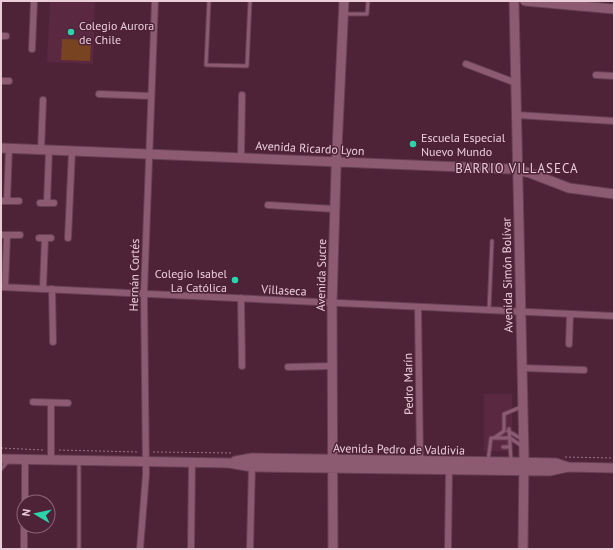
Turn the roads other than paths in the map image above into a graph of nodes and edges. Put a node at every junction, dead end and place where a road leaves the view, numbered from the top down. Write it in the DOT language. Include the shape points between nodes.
graph roads {
  1 [pos="34,1"];
  2 [pos="155,1"];
  3 [pos="209,1"];
  4 [pos="250,1"];
  5 [pos="344,1"];
  6 [pos="368,1"];
  7 [pos="514,1"];
  8 [pos="525,1"];
  9 [pos="614,9"];
  10 [pos="343,14"];
  11 [pos="32,49"];
  12 [pos="466,64"];
  13 [pos="596,75"];
  14 [pos="614,76"];
  15 [pos="1,81"];
  16 [pos="9,81"];
  17 [pos="516,84"];
  18 [pos="99,94"];
  19 [pos="242,95"];
  20 [pos="151,96"];
  21 [pos="43,100"];
  22 [pos="517,115"];
  23 [pos="614,121"];
  24 [pos="5,148"];
  25 [pos="45,150"];
  26 [pos="72,151"];
  27 [pos="148,153"];
  28 [pos="241,157"];
  29 [pos="336,162"];
  30 [pos="518,170"];
  31 [pos="614,194"];
  32 [pos="4,201"];
  33 [pos="19,201"];
  34 [pos="40,203"];
  35 [pos="268,205"];
  36 [pos="334,209"];
  37 [pos="4,235"];
  38 [pos="20,235"];
  39 [pos="45,238"];
  40 [pos="68,238"];
  41 [pos="492,242"];
  42 [pos="3,287"];
  43 [pos="43,288"];
  44 [pos="52,289"];
  45 [pos="144,293"];
  46 [pos="242,298"];
  47 [pos="332,304"];
  48 [pos="418,307"];
  49 [pos="489,310"];
  50 [pos="520,312"];
  51 [pos="570,314"];
  52 [pos="614,316"];
  53 [pos="53,342"];
  54 [pos="570,344"];
  55 [pos="242,366"];
  56 [pos="333,366"];
  57 [pos="288,367"];
  58 [pos="521,368"];
  59 [pos="584,370"];
  60 [pos="33,402"];
  61 [pos="51,403"];
  62 [pos="68,403"];
  63 [pos="522,406"];
  64 [pos="509,430"];
  65 [pos="504,431"];
  66 [pos="494,438"];
  67 [pos="510,438"];
  68 [pos="524,444"];
  69 [pos="503,447"];
  70 [pos="510,447"];
  71 [pos="5,460"];
  72 [pos="25,460"];
  73 [pos="51,460"];
  74 [pos="79,461"];
  75 [pos="146,461"];
  76 [pos="420,461"];
  77 [pos="192,462"];
  78 [pos="252,462"];
  79 [pos="487,462"];
  80 [pos="511,462"];
  81 [pos="334,464"];
  82 [pos="524,466"];
  83 [pos="614,468"];
  84 [pos="1,469"];
  85 [pos="449,470"];
  86 [pos="25,494"];
  87 [pos="24,534"];
  88 [pos="24,549"];
  89 [pos="79,549"];
  90 [pos="140,549"];
  91 [pos="191,549"];
  92 [pos="250,549"];
  93 [pos="333,549"];
  94 [pos="448,549"];
  95 [pos="523,549"];
  1 -- 11 [label="street"];
  2 -- 20 [label="street, Hernán Cortés"];
  3 -- 4 [label="lane" via="206,64 247,66"];
  5 -- 10 [label="street, Avenida Sucre"];
  6 -- 10 [label="lane" via="367,14"];
  7 -- 17 [label="street, Avenida Simón Bolívar"];
  8 -- 9 [label="street"];
  10 -- 29 [label="street, Avenida Sucre"];
  12 -- 17 [label="street"];
  13 -- 14 [label="street"];
  15 -- 16 [label="street"];
  17 -- 22 [label="street, Avenida Simón Bolívar"];
  18 -- 20 [label="street"];
  19 -- 28 [label="street"];
  20 -- 27 [label="street, Hernán Cortés"];
  21 -- 25 [label="street"];
  22 -- 23 [label="street"];
  22 -- 30 [label="street, Avenida Simón Bolívar"];
  24 -- 25 [label="street, Avenida Ricardo Lyon"];
  24 -- 32 [label="street"];
  25 -- 26 [label="street, Avenida Ricardo Lyon"];
  25 -- 34 [label="street" via="51,203"];
  26 -- 27 [label="street, Avenida Ricardo Lyon"];
  26 -- 40 [label="street"];
  27 -- 28 [label="street, Avenida Ricardo Lyon"];
  27 -- 45 [label="street, Hernán Cortés"];
  28 -- 29 [label="street, Avenida Ricardo Lyon"];
  29 -- 30 [label="street, Avenida Ricardo Lyon"];
  29 -- 36 [label="street, Avenida Sucre"];
  30 -- 31 [label="street, Avenida Ricardo Lyon" via="569,188"];
  30 -- 50 [label="street, Avenida Simón Bolívar"];
  32 -- 33 [label="street"];
  35 -- 36 [label="street"];
  36 -- 47 [label="street, Avenida Sucre"];
  37 -- 38 [label="street"];
  37 -- 42 [label="street"];
  39 -- 43 [label="street"];
  41 -- 49 [label="lane"];
  42 -- 43 [label="street, Villaseca"];
  43 -- 44 [label="street, Villaseca"];
  44 -- 45 [label="street, Villaseca"];
  44 -- 53 [label="street"];
  45 -- 46 [label="street, Villaseca"];
  45 -- 75 [label="street, Hernán Cortés"];
  46 -- 47 [label="street, Villaseca"];
  46 -- 55 [label="street"];
  47 -- 48 [label="street, Villaseca"];
  47 -- 56 [label="street, Avenida Sucre"];
  48 -- 49 [label="street, Villaseca"];
  48 -- 76 [label="street, Pedro Marín"];
  49 -- 50 [label="street, Villaseca"];
  50 -- 51 [label="street, Villaseca"];
  50 -- 58 [label="street, Avenida Simón Bolívar"];
  51 -- 52 [label="street, Villaseca"];
  51 -- 54 [label="street"];
  56 -- 57 [label="street"];
  56 -- 81 [label="street, Avenida Sucre"];
  58 -- 59 [label="street"];
  58 -- 63 [label="street, Avenida Simón Bolívar"];
  60 -- 61 [label="street"];
  61 -- 62 [label="street"];
  61 -- 73 [label="street"];
  63 -- 65 [label="lane" via="504,414"];
  63 -- 68 [label="street, Avenida Simón Bolívar"];
  64 -- 65 [label="lane"];
  64 -- 67 [label="lane"];
  64 -- 68 [label="lane"];
  65 -- 66 [label="lane"];
  66 -- 67 [label="lane"];
  66 -- 79 [label="lane" via="491,438 492,447"];
  67 -- 68 [label="lane"];
  67 -- 70 [label="lane"];
  68 -- 82 [label="street, Avenida Simón Bolívar"];
  69 -- 70 [label="lane"];
  70 -- 80 [label="lane"];
  71 -- 72 [label="street, Avenida Pedro de Valdivia"];
  71 -- 84 [label="lane"];
  72 -- 73 [label="street, Avenida Pedro de Valdivia"];
  72 -- 86 [label="street"];
  73 -- 74 [label="street, Avenida Pedro de Valdivia"];
  74 -- 75 [label="street, Avenida Pedro de Valdivia"];
  74 -- 89 [label="lane"];
  75 -- 77 [label="street, Avenida Pedro de Valdivia"];
  75 -- 90 [label="street, Hernán Cortés"];
  76 -- 79 [label="street, Avenida Pedro de Valdivia"];
  76 -- 81 [label="street, Avenida Pedro de Valdivia"];
  77 -- 78 [label="street, Avenida Pedro de Valdivia"];
  77 -- 91 [label="street"];
  78 -- 81 [label="street, Avenida Pedro de Valdivia"];
  78 -- 92 [label="street"];
  79 -- 80 [label="street, Avenida Pedro de Valdivia"];
  80 -- 82 [label="street, Avenida Pedro de Valdivia"];
  81 -- 85 [label="street, Avenida Pedro de Valdivia"];
  81 -- 93 [label="street, Avenida Sucre"];
  82 -- 83 [label="street, Avenida Pedro de Valdivia" via="556,463 568,467"];
  82 -- 85 [label="street, Avenida Pedro de Valdivia"];
  82 -- 95 [label="street, Avenida Simón Bolívar"];
  85 -- 94 [label="street"];
  87 -- 88 [label="street"];
}
